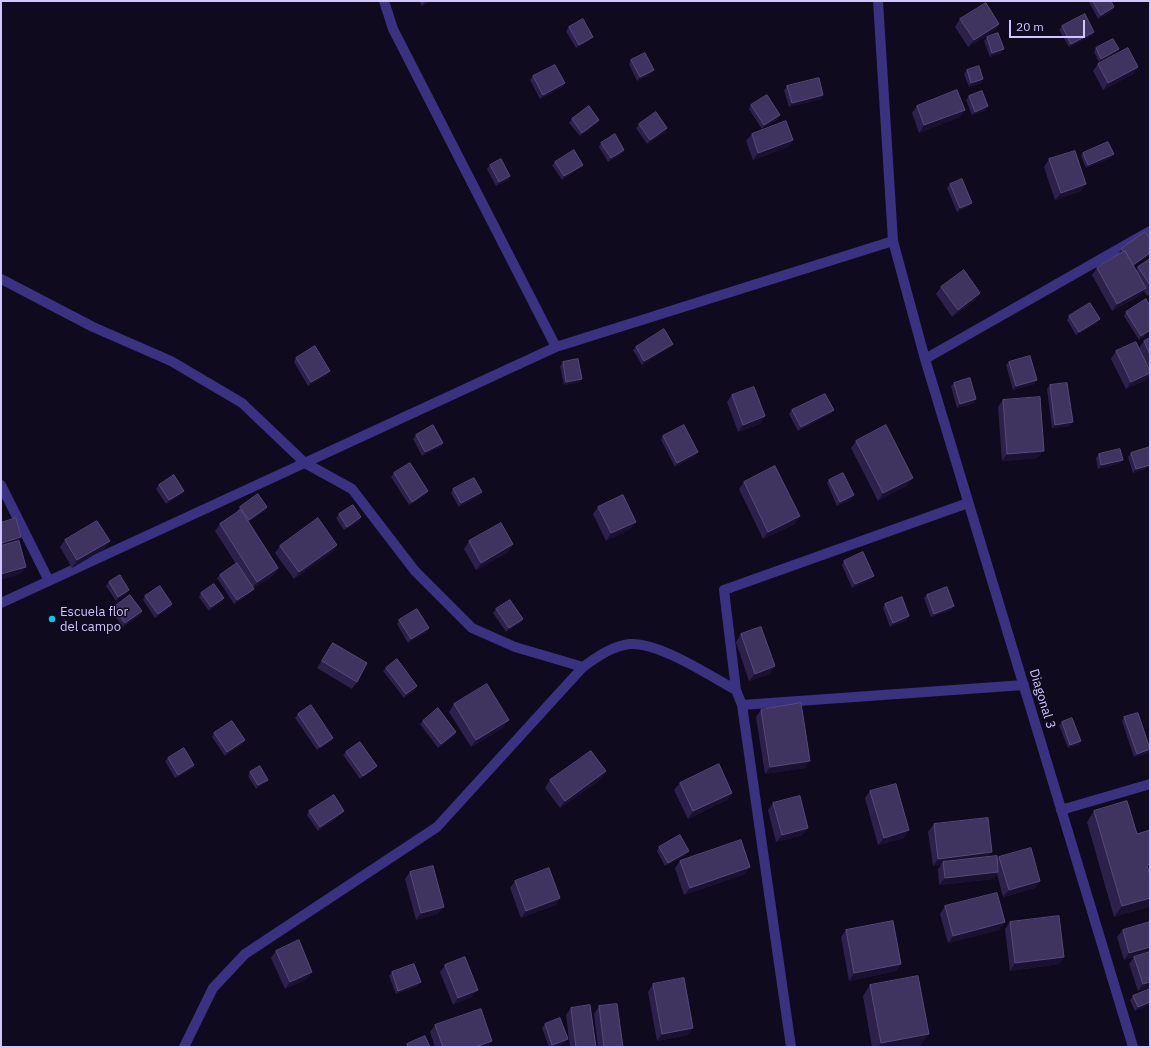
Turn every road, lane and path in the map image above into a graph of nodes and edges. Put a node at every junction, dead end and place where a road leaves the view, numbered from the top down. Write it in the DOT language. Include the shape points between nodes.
graph roads {
  1 [pos="384,1"];
  2 [pos="878,1"];
  3 [pos="1150,232"];
  4 [pos="893,242"];
  5 [pos="1,279"];
  6 [pos="556,347"];
  7 [pos="925,359"];
  8 [pos="305,463"];
  9 [pos="1,485"];
  10 [pos="968,503"];
  11 [pos="49,581"];
  12 [pos="1,603"];
  13 [pos="583,667"];
  14 [pos="1024,685"];
  15 [pos="736,690"];
  16 [pos="742,705"];
  17 [pos="1150,784"];
  18 [pos="1061,810"];
  19 [pos="184,1047"];
  20 [pos="791,1047"];
  21 [pos="1133,1047"];
  1 -- 6 [label="street" via="393,30"];
  2 -- 4 [label="street, Diagonal 3"];
  3 -- 7 [label="street"];
  4 -- 6 [label="street"];
  4 -- 7 [label="street, Diagonal 3"];
  5 -- 8 [label="street" via="93,327 171,361 242,402"];
  6 -- 8 [label="street"];
  7 -- 10 [label="street, Diagonal 3"];
  8 -- 11 [label="street"];
  8 -- 13 [label="street" via="352,489 415,571 472,628 515,647"];
  9 -- 11 [label="street"];
  10 -- 14 [label="street, Diagonal 3"];
  10 -- 15 [label="street" via="724,590"];
  11 -- 12 [label="street"];
  13 -- 15 [label="street" via="610,649 630,644 664,650"];
  13 -- 19 [label="street" via="437,827 245,954 213,988"];
  14 -- 16 [label="street"];
  14 -- 18 [label="street, Diagonal 3"];
  15 -- 16 [label="street"];
  16 -- 20 [label="street"];
  17 -- 18 [label="street"];
  18 -- 21 [label="street, Diagonal 3"];
}
